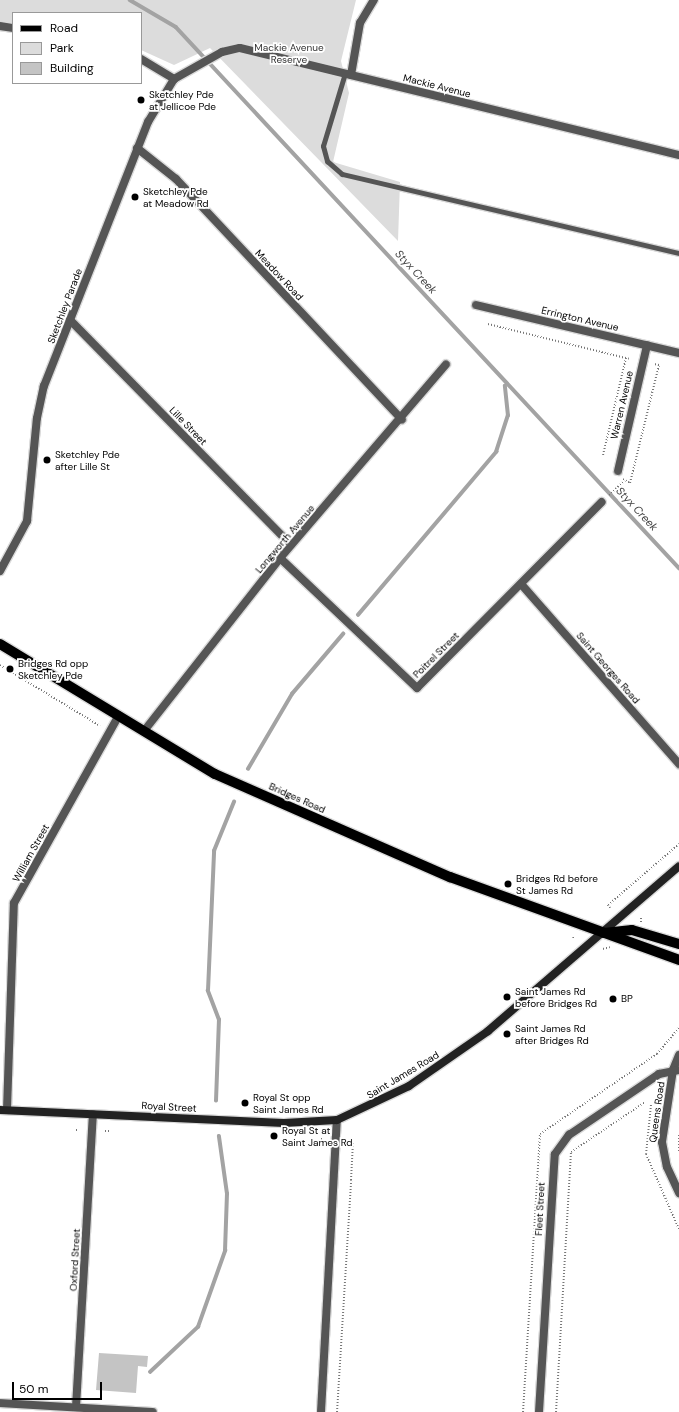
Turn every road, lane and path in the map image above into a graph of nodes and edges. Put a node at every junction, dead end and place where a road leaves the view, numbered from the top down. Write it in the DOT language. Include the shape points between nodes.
graph roads {
  1 [pos="374,0"];
  2 [pos="0,26"];
  3 [pos="12,28"];
  4 [pos="142,60"];
  5 [pos="194,67"];
  6 [pos="348,74"];
  7 [pos="174,79"];
  8 [pos="137,148"];
  9 [pos="679,155"];
  10 [pos="679,253"];
  11 [pos="476,305"];
  12 [pos="70,320"];
  13 [pos="488,324"];
  14 [pos="647,345"];
  15 [pos="679,353"];
  16 [pos="626,358"];
  17 [pos="630,359"];
  18 [pos="446,364"];
  19 [pos="654,364"];
  20 [pos="402,420"];
  21 [pos="603,455"];
  22 [pos="618,471"];
  23 [pos="602,502"];
  24 [pos="291,545"];
  25 [pos="280,558"];
  26 [pos="0,571"];
  27 [pos="521,584"];
  28 [pos="0,644"];
  29 [pos="0,665"];
  30 [pos="119,715"];
  31 [pos="100,726"];
  32 [pos="144,731"];
  33 [pos="679,764"];
  34 [pos="679,844"];
  35 [pos="679,866"];
  36 [pos="610,908"];
  37 [pos="604,932"];
  38 [pos="679,944"];
  39 [pos="610,947"];
  40 [pos="603,949"];
  41 [pos="679,960"];
  42 [pos="679,1055"];
  43 [pos="676,1070"];
  44 [pos="645,1102"];
  45 [pos="3,1110"];
  46 [pos="93,1114"];
  47 [pos="337,1120"];
  48 [pos="679,1134"];
  49 [pos="321,1139"];
  50 [pos="324,1139"];
  51 [pos="350,1141"];
  52 [pos="679,1153"];
  53 [pos="679,1193"];
  54 [pos="0,1403"];
  55 [pos="76,1407"];
  56 [pos="153,1412"];
  57 [pos="321,1412"];
  58 [pos="337,1412"];
  59 [pos="539,1412"];
  60 [pos="556,1412"];
  1 -- 6 [label="street" via="360,23"];
  2 -- 3 [label="street"];
  4 -- 7 [label="street"];
  5 -- 6 [label="street, Mackie Avenue" via="222,52 247,50"];
  5 -- 7 [label="street, Sketchley Parade"];
  6 -- 9 [label="street, Mackie Avenue"];
  6 -- 10 [label="lane" via="323,146 327,161 342,174"];
  7 -- 8 [label="street, Sketchley Parade" via="154,106"];
  8 -- 12 [label="street, Sketchley Parade"];
  8 -- 20 [label="street, Meadow Road" via="176,179"];
  11 -- 14 [label="street, Errington Avenue"];
  12 -- 24 [label="street, Lille Street"];
  12 -- 26 [label="street, Sketchley Parade" via="40,402 27,521"];
  13 -- 16 [label="path"];
  14 -- 15 [label="street, Errington Avenue"];
  14 -- 22 [label="street, Warren Avenue"];
  16 -- 17 [label="path"];
  16 -- 21 [label="path"];
  18 -- 20 [label="street, Longworth Avenue"];
  19 -- 23 [label="path" via="659,365 630,483 624,481"];
  20 -- 24 [label="street, Longworth Avenue"];
  23 -- 27 [label="street, Poitrel Street"];
  24 -- 25 [label="street, Longworth Avenue"];
  25 -- 27 [label="street, Poitrel Street" via="417,688"];
  25 -- 32 [label="street, Longworth Avenue"];
  27 -- 33 [label="street, Saint Georges Road"];
  28 -- 30 [label="main road, Bridges Road"];
  29 -- 31 [label="path"];
  30 -- 32 [label="main road, Bridges Road"];
  30 -- 45 [label="street, William Street" via="14,903"];
  32 -- 37 [label="main road, Bridges Road" via="215,774 304,814 450,877"];
  34 -- 36 [label="path" via="608,906"];
  35 -- 37 [label="main road, Saint James Road"];
  37 -- 38 [label="main road, Bridges Road" via="632,930"];
  37 -- 41 [label="main road, Bridges Road" via="624,943"];
  37 -- 47 [label="main road, Saint James Road" via="472,1044 384,1100"];
  39 -- 40 [label="path"];
  42 -- 43 [label="street, Queens Road"];
  43 -- 53 [label="street, Queens Road" via="662,1142 667,1166"];
  43 -- 59 [label="street, Fleet Street" via="659,1074 569,1135 555,1154"];
  44 -- 60 [label="path" via="571,1152"];
  45 -- 46 [label="main road, Royal Street"];
  46 -- 47 [label="main road, Royal Street" via="284,1122"];
  46 -- 55 [label="street, Oxford Street"];
  47 -- 57 [label="street"];
  48 -- 52 [label="path"];
  49 -- 50 [label="path"];
  51 -- 58 [label="path" via="353,1141"];
  54 -- 55 [label="street"];
  55 -- 56 [label="street"];
}
